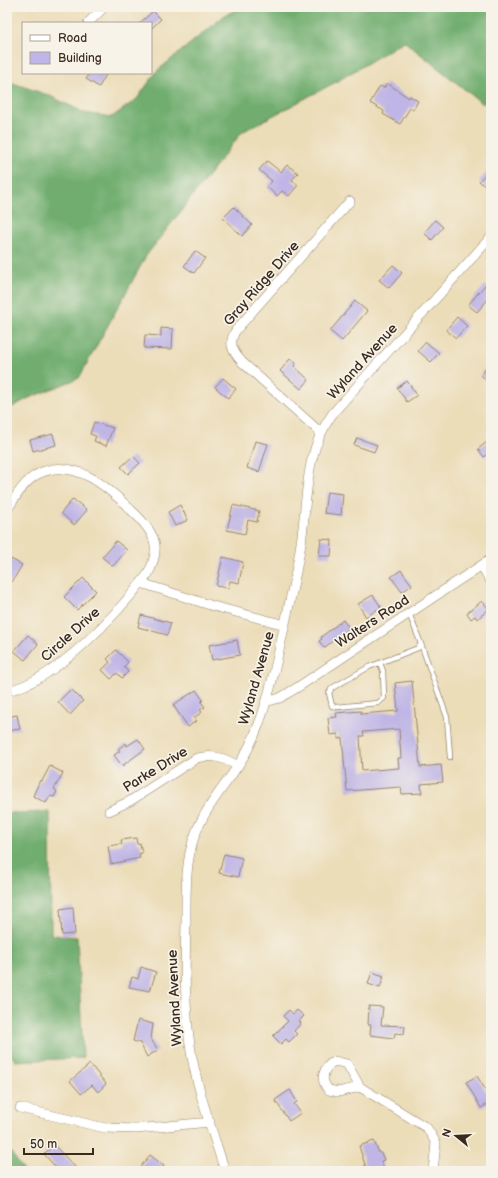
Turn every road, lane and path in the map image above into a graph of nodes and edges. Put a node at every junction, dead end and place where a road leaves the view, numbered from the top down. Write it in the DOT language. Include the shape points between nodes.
graph roads {
  1 [pos="104,7"];
  2 [pos="89,22"];
  3 [pos="350,201"];
  4 [pos="489,244"];
  5 [pos="320,432"];
  6 [pos="7,510"];
  7 [pos="491,559"];
  8 [pos="482,566"];
  9 [pos="491,582"];
  10 [pos="141,583"];
  11 [pos="409,613"];
  12 [pos="285,625"];
  13 [pos="421,644"];
  14 [pos="380,663"];
  15 [pos="7,691"];
  16 [pos="266,702"];
  17 [pos="450,757"];
  18 [pos="238,766"];
  19 [pos="109,811"];
  20 [pos="360,1087"];
  21 [pos="20,1108"];
  22 [pos="210,1122"];
  23 [pos="225,1171"];
  24 [pos="433,1171"];
  1 -- 2 [label="street"];
  3 -- 5 [label="street, Gray Ridge Drive" via="236,330 232,338 232,349 242,362"];
  4 -- 5 [label="street, Wyland Avenue" via="337,409"];
  5 -- 12 [label="street, Wyland Avenue" via="310,467 301,543"];
  6 -- 10 [label="street, Circle Drive" via="25,485 47,470 70,470 102,483 119,496 140,519 155,545 153,561"];
  7 -- 8 [label="street, Walters Road"];
  8 -- 9 [label="street"];
  8 -- 11 [label="street, Walters Road"];
  10 -- 12 [label="street"];
  10 -- 15 [label="street, Circle Drive" via="69,656 30,684"];
  11 -- 13 [label="lane"];
  11 -- 16 [label="street, Walters Road" via="280,698"];
  12 -- 16 [label="street, Wyland Avenue"];
  13 -- 14 [label="lane" via="418,648"];
  13 -- 17 [label="lane" via="447,716"];
  14 -- 14 [label="lane" via="332,688 329,693 332,706 378,703 384,698 383,671"];
  16 -- 18 [label="street, Wyland Avenue" via="249,747"];
  18 -- 19 [label="street, Parke Drive" via="218,756 197,758 130,801"];
  18 -- 22 [label="street, Wyland Avenue" via="197,828 188,870 185,950 187,1023 194,1066"];
  20 -- 24 [label="street" via="427,1128 436,1143"];
  21 -- 22 [label="street" via="104,1128 136,1129"];
  22 -- 23 [label="street, Wyland Avenue"];
}
